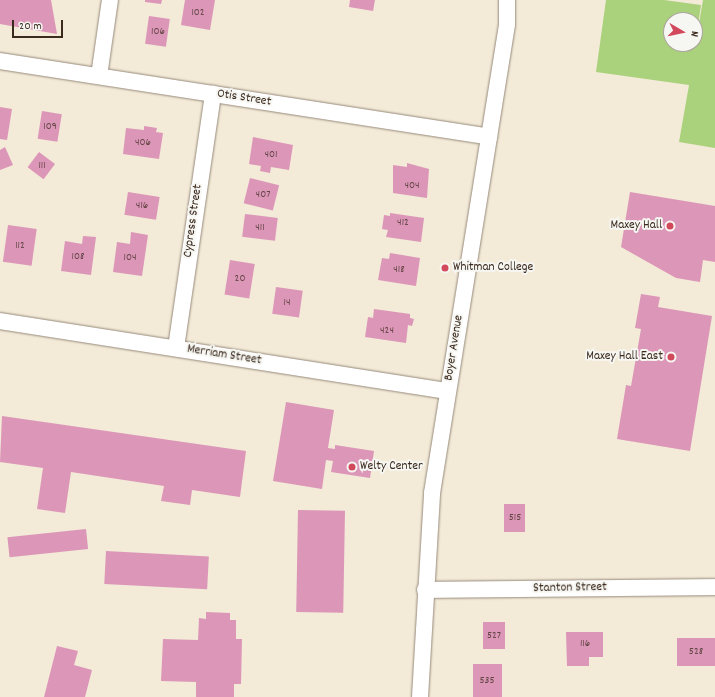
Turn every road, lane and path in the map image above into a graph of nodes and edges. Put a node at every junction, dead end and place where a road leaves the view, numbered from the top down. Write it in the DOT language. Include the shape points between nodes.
graph roads {
  1 [pos="110,0"];
  2 [pos="507,0"];
  3 [pos="0,61"];
  4 [pos="99,76"];
  5 [pos="213,94"];
  6 [pos="489,138"];
  7 [pos="0,321"];
  8 [pos="176,348"];
  9 [pos="448,391"];
  10 [pos="715,587"];
  11 [pos="425,590"];
  12 [pos="420,697"];
  1 -- 4 [label="street"];
  2 -- 6 [label="street, Boyer Avenue" via="507,24"];
  3 -- 4 [label="street, Otis Street"];
  4 -- 5 [label="street, Otis Street"];
  5 -- 6 [label="street, Otis Street"];
  5 -- 8 [label="street, Cypress Street"];
  6 -- 9 [label="street, Boyer Avenue"];
  7 -- 8 [label="street, Merriam Street"];
  8 -- 9 [label="street, Merriam Street"];
  9 -- 11 [label="street, Boyer Avenue" via="432,493"];
  10 -- 11 [label="street, Stanton Street"];
  11 -- 12 [label="street, Boyer Avenue"];
}
